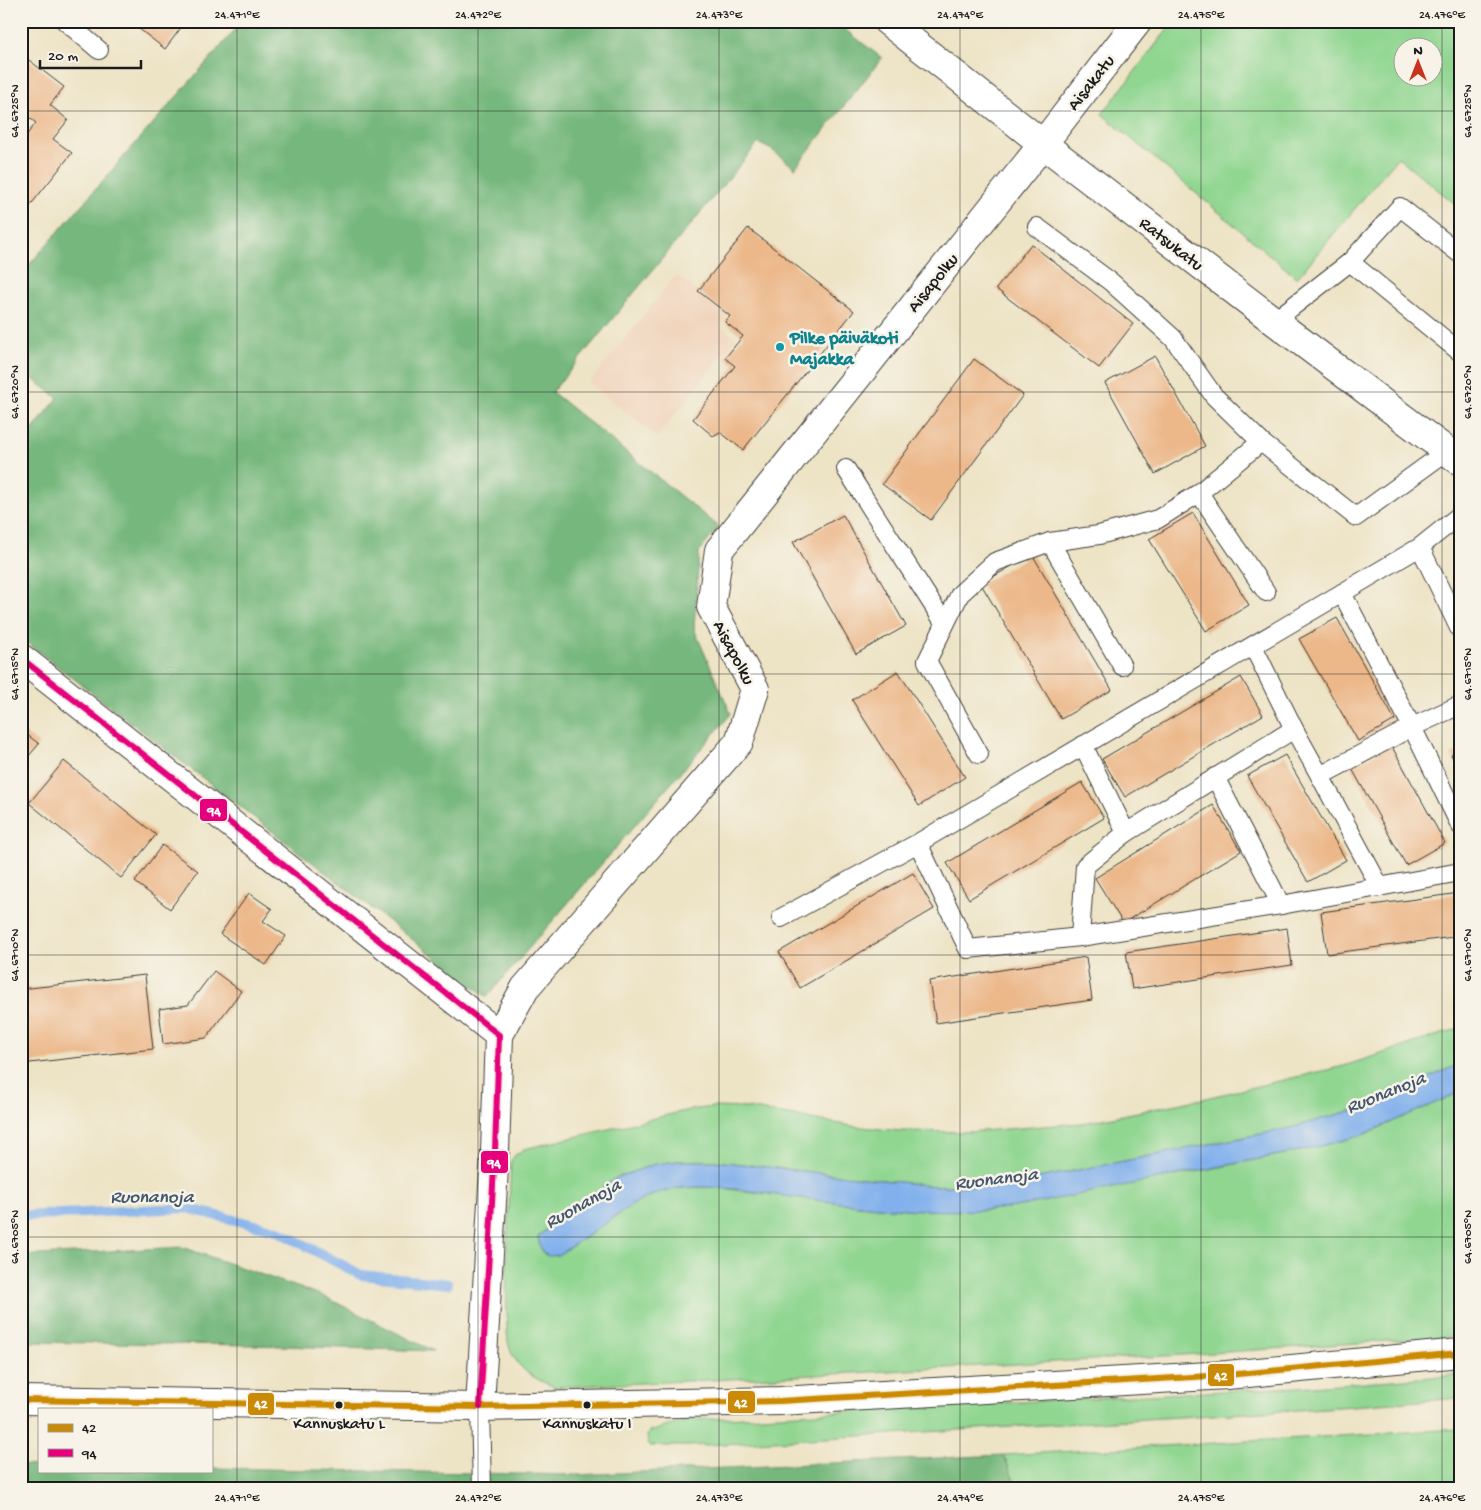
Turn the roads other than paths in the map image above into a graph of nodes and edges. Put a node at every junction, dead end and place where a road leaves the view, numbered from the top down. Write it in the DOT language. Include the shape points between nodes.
graph roads {
  1 [pos="65,21"];
  2 [pos="887,21"];
  3 [pos="1138,21"];
  4 [pos="100,50"];
  5 [pos="1043,144"];
  6 [pos="1037,227"];
  7 [pos="1460,254"];
  8 [pos="1350,262"];
  9 [pos="1274,321"];
  10 [pos="1460,352"];
  11 [pos="1261,442"];
  12 [pos="1453,456"];
  13 [pos="846,469"];
  14 [pos="1199,493"];
  15 [pos="1460,515"];
  16 [pos="1050,542"];
  17 [pos="1420,547"];
  18 [pos="1266,592"];
  19 [pos="1342,593"];
  20 [pos="945,624"];
  21 [pos="1460,630"];
  22 [pos="1253,646"];
  23 [pos="21,658"];
  24 [pos="1122,666"];
  25 [pos="1460,705"];
  26 [pos="1412,727"];
  27 [pos="1294,729"];
  28 [pos="1083,745"];
  29 [pos="979,754"];
  30 [pos="1320,776"];
  31 [pos="1215,777"];
  32 [pos="1460,825"];
  33 [pos="1126,832"];
  34 [pos="918,843"];
  35 [pos="1460,872"];
  36 [pos="1380,887"];
  37 [pos="1281,905"];
  38 [pos="781,918"];
  39 [pos="1080,937"];
  40 [pos="499,1034"];
  41 [pos="1460,1353"];
  42 [pos="21,1400"];
  43 [pos="480,1407"];
  44 [pos="482,1489"];
  1 -- 4 [label="lane"];
  2 -- 5 [label="street, Ratsukatu"];
  3 -- 5 [label="street, Aisakatu"];
  5 -- 9 [label="street, Ratsukatu"];
  5 -- 40 [label="street, Aisapolku" via="719,550 712,607 755,689 739,742 525,988"];
  6 -- 11 [label="lane" via="1111,282 1173,338 1214,396"];
  7 -- 8 [label="lane" via="1400,207"];
  8 -- 9 [label="lane"];
  8 -- 10 [label="lane"];
  9 -- 12 [label="street, Ratsukatu"];
  11 -- 12 [label="lane" via="1356,517"];
  11 -- 14 [label="lane"];
  13 -- 20 [label="lane"];
  14 -- 16 [label="lane" via="1158,518 1099,535"];
  14 -- 18 [label="lane"];
  15 -- 17 [label="lane"];
  16 -- 20 [label="lane" via="995,562 960,594"];
  16 -- 24 [label="lane"];
  17 -- 19 [label="lane"];
  17 -- 21 [label="lane"];
  19 -- 22 [label="lane"];
  19 -- 26 [label="lane"];
  20 -- 29 [label="lane" via="927,662"];
  22 -- 27 [label="lane"];
  22 -- 28 [label="lane"];
  23 -- 40 [label="street"];
  25 -- 26 [label="lane"];
  26 -- 30 [label="lane"];
  26 -- 32 [label="lane"];
  27 -- 30 [label="lane"];
  27 -- 31 [label="lane"];
  28 -- 33 [label="lane"];
  28 -- 34 [label="lane"];
  30 -- 36 [label="lane"];
  31 -- 33 [label="lane"];
  31 -- 37 [label="lane"];
  33 -- 39 [label="lane" via="1085,866"];
  34 -- 38 [label="lane"];
  34 -- 39 [label="lane" via="968,949"];
  35 -- 36 [label="lane"];
  36 -- 37 [label="lane"];
  37 -- 39 [label="lane"];
  40 -- 43 [label="street"];
  41 -- 43 [label="street" via="1227,1375 790,1400"];
  42 -- 43 [label="street"];
  43 -- 44 [label="lane"];
}
